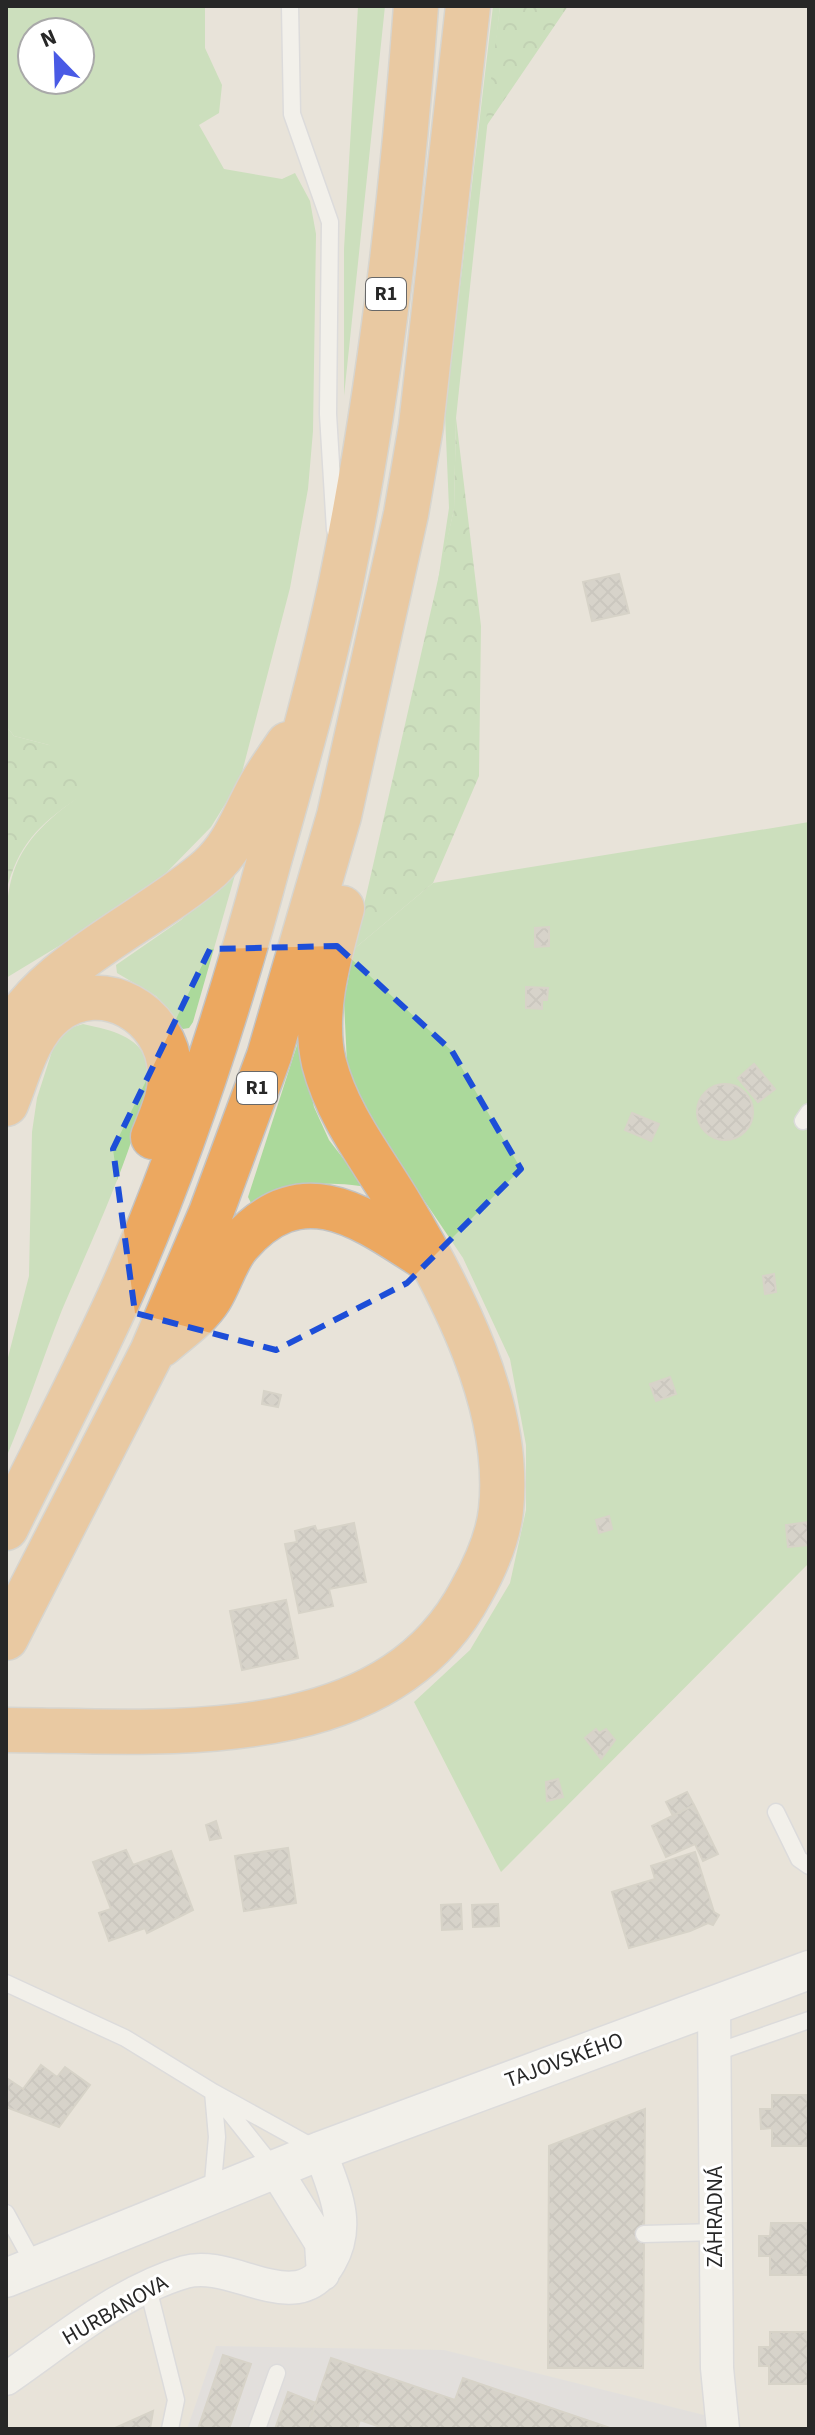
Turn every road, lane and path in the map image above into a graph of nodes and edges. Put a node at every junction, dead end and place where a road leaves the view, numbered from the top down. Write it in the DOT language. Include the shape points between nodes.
graph roads {
  1 [pos="290,6"];
  2 [pos="416,6"];
  3 [pos="468,6"];
  4 [pos="341,580"];
  5 [pos="311,709"];
  6 [pos="339,816"];
  7 [pos="6,1041"];
  8 [pos="6,1104"];
  9 [pos="155,1207"];
  10 [pos="429,1260"];
  11 [pos="152,1352"];
  12 [pos="6,1528"];
  13 [pos="10,1630"];
  14 [pos="6,1730"];
  15 [pos="776,1812"];
  16 [pos="809,1866"];
  17 [pos="809,1970"];
  18 [pos="6,1983"];
  19 [pos="714,2005"];
  20 [pos="809,2020"];
  21 [pos="714,2053"];
  22 [pos="213,2092"];
  23 [pos="320,2151"];
  24 [pos="275,2169"];
  25 [pos="212,2195"];
  26 [pos="6,2213"];
  27 [pos="716,2232"];
  28 [pos="644,2234"];
  29 [pos="21,2272"];
  30 [pos="323,2274"];
  31 [pos="148,2288"];
  32 [pos="277,2373"];
  33 [pos="6,2379"];
  34 [pos="723,2417"];
  35 [pos="170,2429"];
  36 [pos="257,2429"];
  1 -- 4 [label="lane" via="292,114 330,222 331,495"];
  2 -- 4 [label="highway, R1" via="383,313"];
  3 -- 6 [label="highway, R1" via="421,426"];
  4 -- 5 [label="highway, R1"];
  5 -- 7 [label="highway" via="260,785 234,841 209,868 32,999"];
  5 -- 9 [label="highway, R1" via="221,1030"];
  6 -- 10 [label="highway" via="348,884 327,962 321,1010 323,1059 352,1132"];
  6 -- 11 [label="highway, R1" via="269,1056"];
  8 -- 9 [label="highway" via="32,1041 53,1014 82,996 116,999 143,1015 160,1037 170,1071 148,1160"];
  9 -- 12 [label="highway, R1" via="123,1289"];
  10 -- 11 [label="highway" via="358,1214 329,1206 298,1208 264,1220 237,1246 200,1311"];
  10 -- 14 [label="highway" via="482,1374 501,1485 495,1539 468,1599 443,1635 376,1687 302,1715 211,1730"];
  11 -- 13 [label="highway, R1"];
  15 -- 16 [label="lane" via="799,1859"];
  17 -- 19 [label="street, TAJOVSKÉHO"];
  18 -- 22 [label="lane" via="125,2038"];
  19 -- 21 [label="street, ZÁHRADNÁ"];
  19 -- 23 [label="street, TAJOVSKÉHO"];
  20 -- 21 [label="lane"];
  21 -- 27 [label="street, ZÁHRADNÁ"];
  22 -- 23 [label="lane"];
  22 -- 24 [label="lane"];
  22 -- 25 [label="lane" via="217,2137"];
  23 -- 24 [label="street, TAJOVSKÉHO"];
  23 -- 30 [label="street" via="340,2207 342,2230"];
  24 -- 25 [label="street, TAJOVSKÉHO"];
  24 -- 30 [label="street" via="321,2243"];
  25 -- 29 [label="street, TAJOVSKÉHO"];
  26 -- 29 [label="lane"];
  27 -- 28 [label="lane"];
  27 -- 34 [label="street, ZÁHRADNÁ" via="717,2368"];
  30 -- 31 [label="street, HURBANOVA" via="302,2288 278,2289 203,2268"];
  31 -- 33 [label="street, HURBANOVA"];
  31 -- 35 [label="lane" via="176,2400"];
  32 -- 36 [label="lane"];
}
